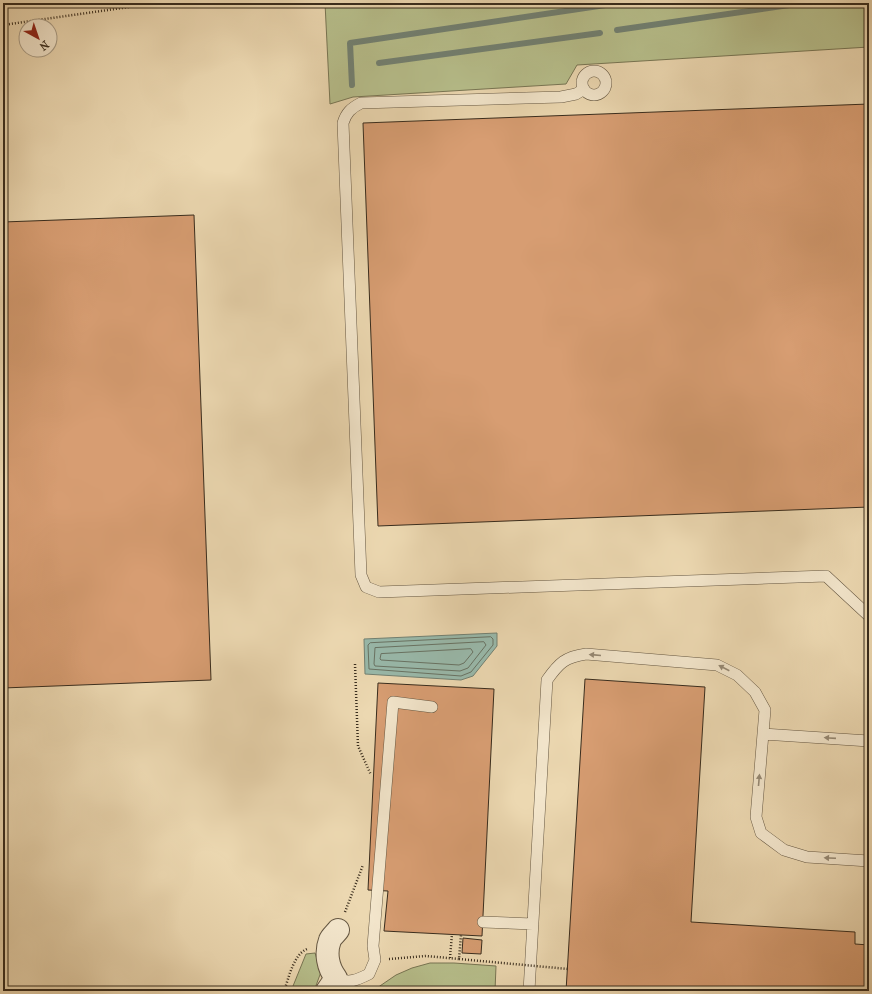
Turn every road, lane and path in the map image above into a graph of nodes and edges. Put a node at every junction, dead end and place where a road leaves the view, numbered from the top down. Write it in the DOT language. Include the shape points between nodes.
graph roads {
  1 [pos="157,3"];
  2 [pos="3,25"];
  3 [pos="584,89"];
  4 [pos="869,615"];
  5 [pos="355,664"];
  6 [pos="432,707"];
  7 [pos="763,734"];
  8 [pos="869,741"];
  9 [pos="372,777"];
  10 [pos="869,861"];
  11 [pos="365,862"];
  12 [pos="482,922"];
  13 [pos="533,924"];
  14 [pos="452,934"];
  15 [pos="334,935"];
  16 [pos="461,935"];
  17 [pos="450,958"];
  18 [pos="459,959"];
  19 [pos="375,960"];
  20 [pos="568,969"];
  21 [pos="332,985"];
  22 [pos="284,991"];
  23 [pos="529,991"];
  1 -- 2 [label="path"];
  3 -- 4 [label="lane" via="576,94 561,97 361,103 345,115 343,123 361,575 366,587 379,592 826,576"];
  5 -- 9 [label="path" via="358,746"];
  6 -- 19 [label="lane" via="393,702 373,946"];
  8 -- 7 [label="lane, one-way"];
  10 -- 7 [label="lane, one-way" via="807,857 784,850 761,832 756,817"];
  7 -- 13 [label="lane, one-way" via="765,710 755,692 737,675 717,665 586,654 571,656 557,665 547,680"];
  11 -- 15 [label="path"];
  12 -- 13 [label="lane"];
  13 -- 23 [label="lane"];
  14 -- 17 [label="path"];
  15 -- 21 [label="street" via="328,959"];
  15 -- 22 [label="path" via="304,950 295,962"];
  16 -- 18 [label="path"];
  17 -- 18 [label="path"];
  17 -- 19 [label="path" via="426,956"];
  18 -- 20 [label="path, bridge"];
  19 -- 21 [label="lane" via="369,974 355,981"];
}
